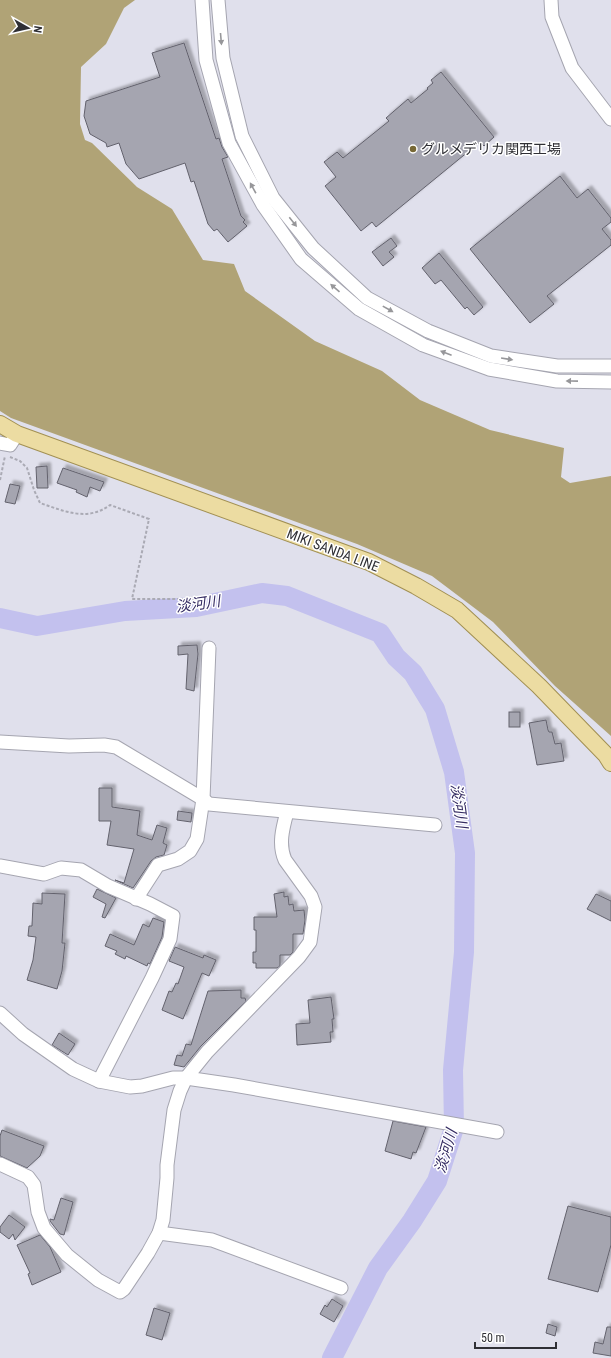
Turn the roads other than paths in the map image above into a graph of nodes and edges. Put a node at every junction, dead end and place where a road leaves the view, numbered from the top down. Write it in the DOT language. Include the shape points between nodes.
graph roads {
  1 [pos="202,0"];
  2 [pos="218,0"];
  3 [pos="551,0"];
  4 [pos="611,119"];
  5 [pos="611,366"];
  6 [pos="611,382"];
  7 [pos="0,424"];
  8 [pos="17,434"];
  9 [pos="3,449"];
  10 [pos="210,648"];
  11 [pos="0,742"];
  12 [pos="611,763"];
  13 [pos="203,799"];
  14 [pos="288,812"];
  15 [pos="435,825"];
  16 [pos="0,866"];
  17 [pos="136,899"];
  18 [pos="0,1013"];
  19 [pos="186,1078"];
  20 [pos="99,1081"];
  21 [pos="497,1132"];
  22 [pos="0,1164"];
  23 [pos="159,1234"];
  24 [pos="341,1288"];
  6 -- 1 [label="street, one-way" via="557,381 489,369 423,345 359,309 301,259 263,205 229,143 206,60"];
  2 -- 5 [label="street, one-way" via="223,58 242,136 274,198 313,248 367,298 449,340 492,356 557,366"];
  3 -- 4 [label="street" via="552,17 572,68"];
  7 -- 8 [label="main road, MIKI SANDA LINE"];
  8 -- 9 [label="street" via="10,445"];
  8 -- 12 [label="main road, MIKI SANDA LINE" via="369,562 416,586 457,610 539,686"];
  10 -- 13 [label="street"];
  11 -- 13 [label="street" via="116,747"];
  13 -- 14 [label="street" via="209,804"];
  13 -- 17 [label="street" via="197,839 190,851 178,859 158,865"];
  14 -- 15 [label="street"];
  14 -- 19 [label="street" via="281,834 282,854 311,896 315,907 310,942"];
  16 -- 17 [label="street" via="44,874 61,868 81,870"];
  17 -- 20 [label="street" via="173,916 170,939"];
  18 -- 20 [label="street" via="23,1034 67,1064"];
  19 -- 20 [label="street" via="173,1078 130,1087"];
  19 -- 21 [label="street"];
  19 -- 23 [label="street" via="174,1110 163,1220"];
  22 -- 23 [label="street" via="28,1177 34,1185 38,1212 44,1228 67,1255 98,1280 120,1292"];
  23 -- 24 [label="street" via="212,1240"];
}
